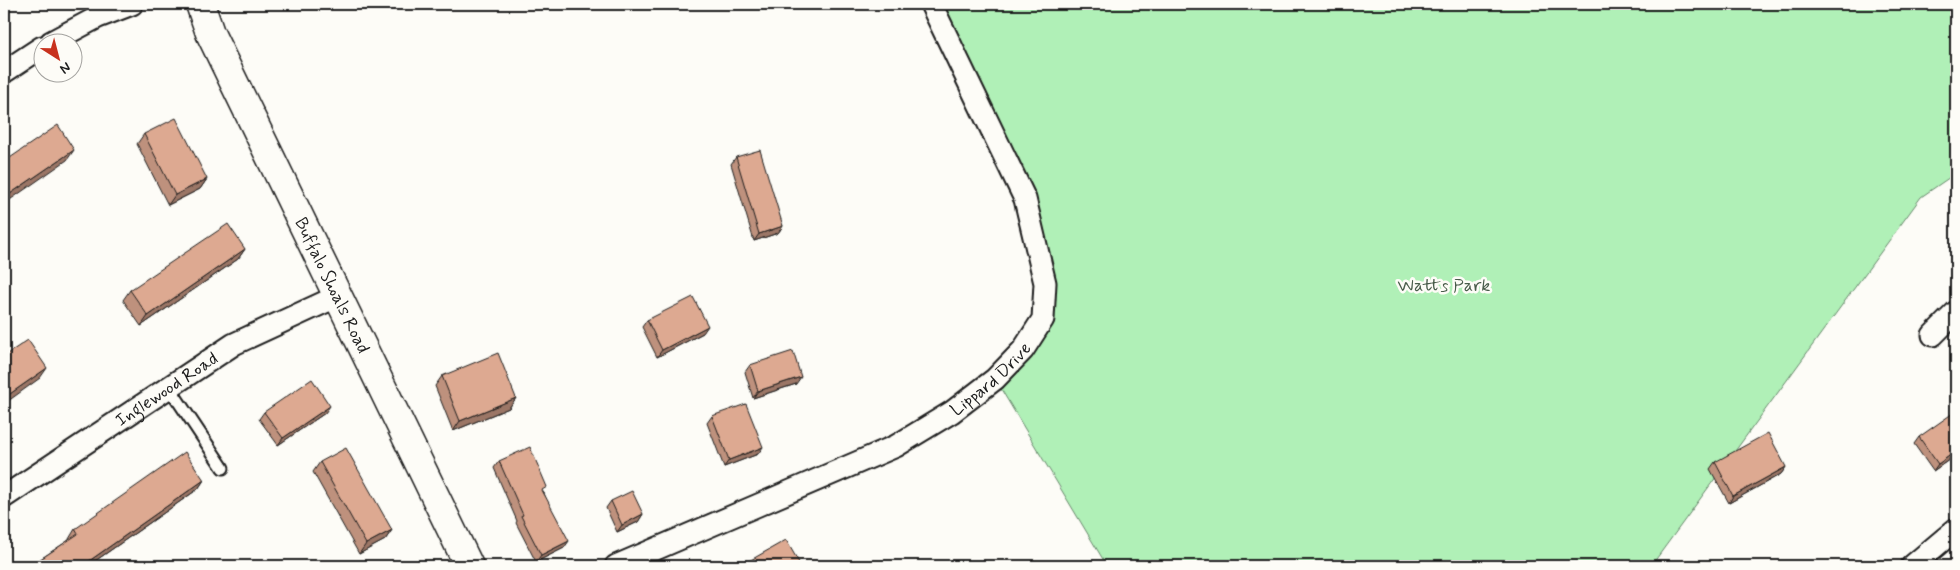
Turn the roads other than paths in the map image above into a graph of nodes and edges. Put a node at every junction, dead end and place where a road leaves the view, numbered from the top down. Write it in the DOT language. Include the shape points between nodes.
graph roads {
  1 [pos="132,4"];
  2 [pos="200,4"];
  3 [pos="931,4"];
  4 [pos="70,32"];
  5 [pos="32,54"];
  6 [pos="4,72"];
  7 [pos="338,296"];
  8 [pos="1956,312"];
  9 [pos="1934,335"];
  10 [pos="169,387"];
  11 [pos="223,468"];
  12 [pos="4,497"];
  13 [pos="1956,529"];
  14 [pos="468,566"];
  15 [pos="616,566"];
  16 [pos="1912,566"];
  1 -- 4 [label="street"];
  2 -- 7 [label="street, Buffalo Shoals Road" via="210,33"];
  3 -- 15 [label="street, Lippard Drive" via="1025,199 1046,283 1043,319 1023,350 995,379 952,412 896,446"];
  5 -- 6 [label="street"];
  7 -- 10 [label="street, Inglewood Road" via="234,344"];
  7 -- 14 [label="street, Buffalo Shoals Road"];
  8 -- 9 [label="street"];
  10 -- 11 [label="lane"];
  10 -- 12 [label="street, Inglewood Road"];
  13 -- 16 [label="street"];
}
